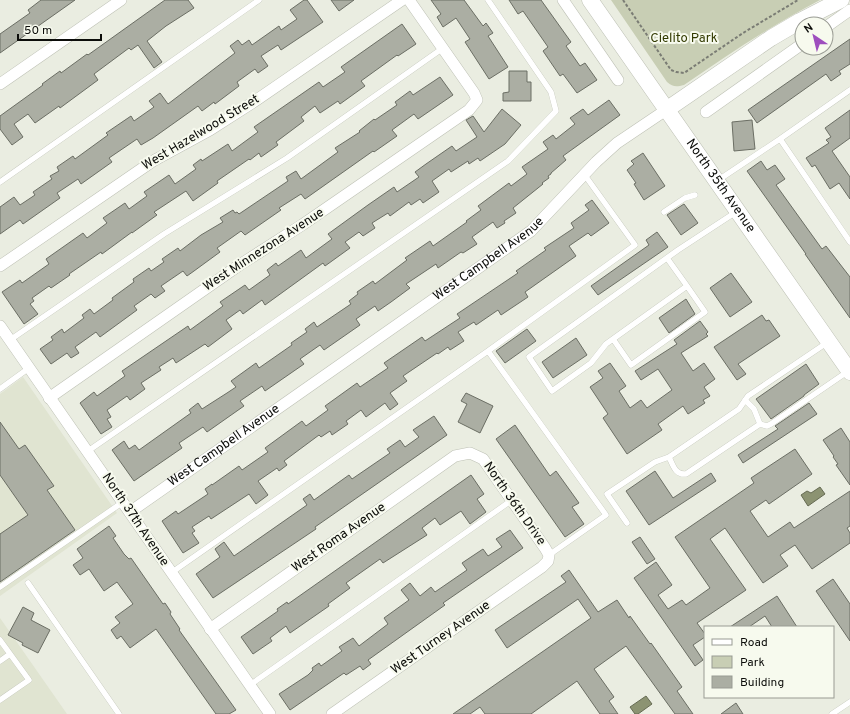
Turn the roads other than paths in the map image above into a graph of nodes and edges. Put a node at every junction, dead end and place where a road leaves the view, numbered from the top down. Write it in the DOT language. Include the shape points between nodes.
graph roads {
  1 [pos="121,0"];
  2 [pos="259,0"];
  3 [pos="402,0"];
  4 [pos="409,0"];
  5 [pos="488,0"];
  6 [pos="563,0"];
  7 [pos="590,0"];
  8 [pos="841,0"];
  9 [pos="850,10"];
  10 [pos="834,21"];
  11 [pos="443,48"];
  12 [pos="794,50"];
  13 [pos="618,80"];
  14 [pos="0,84"];
  15 [pos="850,90"];
  16 [pos="666,110"];
  17 [pos="706,112"];
  18 [pos="780,139"];
  19 [pos="584,174"];
  20 [pos="716,181"];
  21 [pos="0,182"];
  22 [pos="695,195"];
  23 [pos="738,211"];
  24 [pos="664,212"];
  25 [pos="850,242"];
  26 [pos="667,258"];
  27 [pos="0,266"];
  28 [pos="687,286"];
  29 [pos="0,326"];
  30 [pos="613,339"];
  31 [pos="10,340"];
  32 [pos="829,342"];
  33 [pos="488,351"];
  34 [pos="29,368"];
  35 [pos="849,372"];
  36 [pos="0,388"];
  37 [pos="49,398"];
  38 [pos="745,400"];
  39 [pos="760,424"];
  40 [pos="88,451"];
  41 [pos="470,453"];
  42 [pos="669,457"];
  43 [pos="512,500"];
  44 [pos="123,501"];
  45 [pos="130,512"];
  46 [pos="627,522"];
  47 [pos="549,558"];
  48 [pos="171,573"];
  49 [pos="28,583"];
  50 [pos="0,587"];
  51 [pos="210,629"];
  52 [pos="0,640"];
  53 [pos="10,654"];
  54 [pos="0,661"];
  55 [pos="250,685"];
  56 [pos="0,700"];
  57 [pos="850,702"];
  58 [pos="120,714"];
  59 [pos="270,714"];
  60 [pos="332,714"];
  61 [pos="832,714"];
  1 -- 14 [label="street"];
  2 -- 21 [label="lane"];
  3 -- 27 [label="street, West Hazelwood Street" via="254,102 210,130 153,160"];
  4 -- 11 [label="street"];
  5 -- 40 [label="lane" via="551,92 556,111 508,161"];
  6 -- 13 [label="street"];
  7 -- 16 [label="main road, North 35th Avenue"];
  8 -- 16 [label="main road, West Campbell Avenue" via="770,38"];
  9 -- 10 [label="street"];
  11 -- 31 [label="lane" via="287,158 164,234"];
  11 -- 37 [label="street, West Minnezona Avenue" via="477,100 469,110"];
  12 -- 17 [label="street"];
  15 -- 18 [label="lane"];
  16 -- 19 [label="street, West Campbell Avenue" via="617,143"];
  16 -- 20 [label="main road, North 35th Avenue"];
  18 -- 20 [label="lane"];
  18 -- 25 [label="lane"];
  19 -- 33 [label="lane" via="635,245"];
  19 -- 45 [label="street, West Campbell Avenue" via="531,231"];
  20 -- 23 [label="main road, North 35th Avenue"];
  22 -- 24 [label="lane" via="685,198"];
  23 -- 26 [label="lane"];
  23 -- 32 [label="main road, North 35th Avenue"];
  26 -- 28 [label="lane"];
  26 -- 30 [label="lane" via="528,357 552,391 591,363"];
  28 -- 30 [label="lane"];
  28 -- 30 [label="lane" via="705,312 631,365"];
  29 -- 31 [label="street, North 37th Avenue"];
  31 -- 34 [label="street, North 37th Avenue"];
  32 -- 35 [label="main road, North 35th Avenue"];
  32 -- 38 [label="lane"];
  33 -- 47 [label="lane" via="606,516"];
  33 -- 48 [label="lane"];
  34 -- 36 [label="lane"];
  34 -- 37 [label="street, North 37th Avenue"];
  35 -- 39 [label="lane" via="771,424"];
  37 -- 40 [label="street, North 37th Avenue"];
  38 -- 39 [label="lane" via="754,409"];
  38 -- 42 [label="lane" via="739,410"];
  39 -- 42 [label="lane" via="686,474 675,470"];
  40 -- 44 [label="street, North 37th Avenue"];
  41 -- 43 [label="street, North 36th Drive" via="483,459"];
  41 -- 51 [label="street, West Roma Avenue" via="455,456"];
  42 -- 46 [label="lane" via="654,462 607,494"];
  43 -- 47 [label="street, North 36th Drive"];
  43 -- 55 [label="lane"];
  44 -- 45 [label="street, North 37th Avenue"];
  44 -- 50 [label="lane"];
  45 -- 48 [label="street, North 37th Avenue"];
  47 -- 60 [label="street, West Turney Avenue" via="542,568"];
  48 -- 51 [label="street, North 37th Avenue"];
  49 -- 58 [label="lane"];
  51 -- 55 [label="street, North 37th Avenue"];
  52 -- 53 [label="lane"];
  53 -- 54 [label="lane"];
  53 -- 56 [label="lane" via="29,680"];
  55 -- 59 [label="street, North 37th Avenue"];
  57 -- 61 [label="lane"];
}
